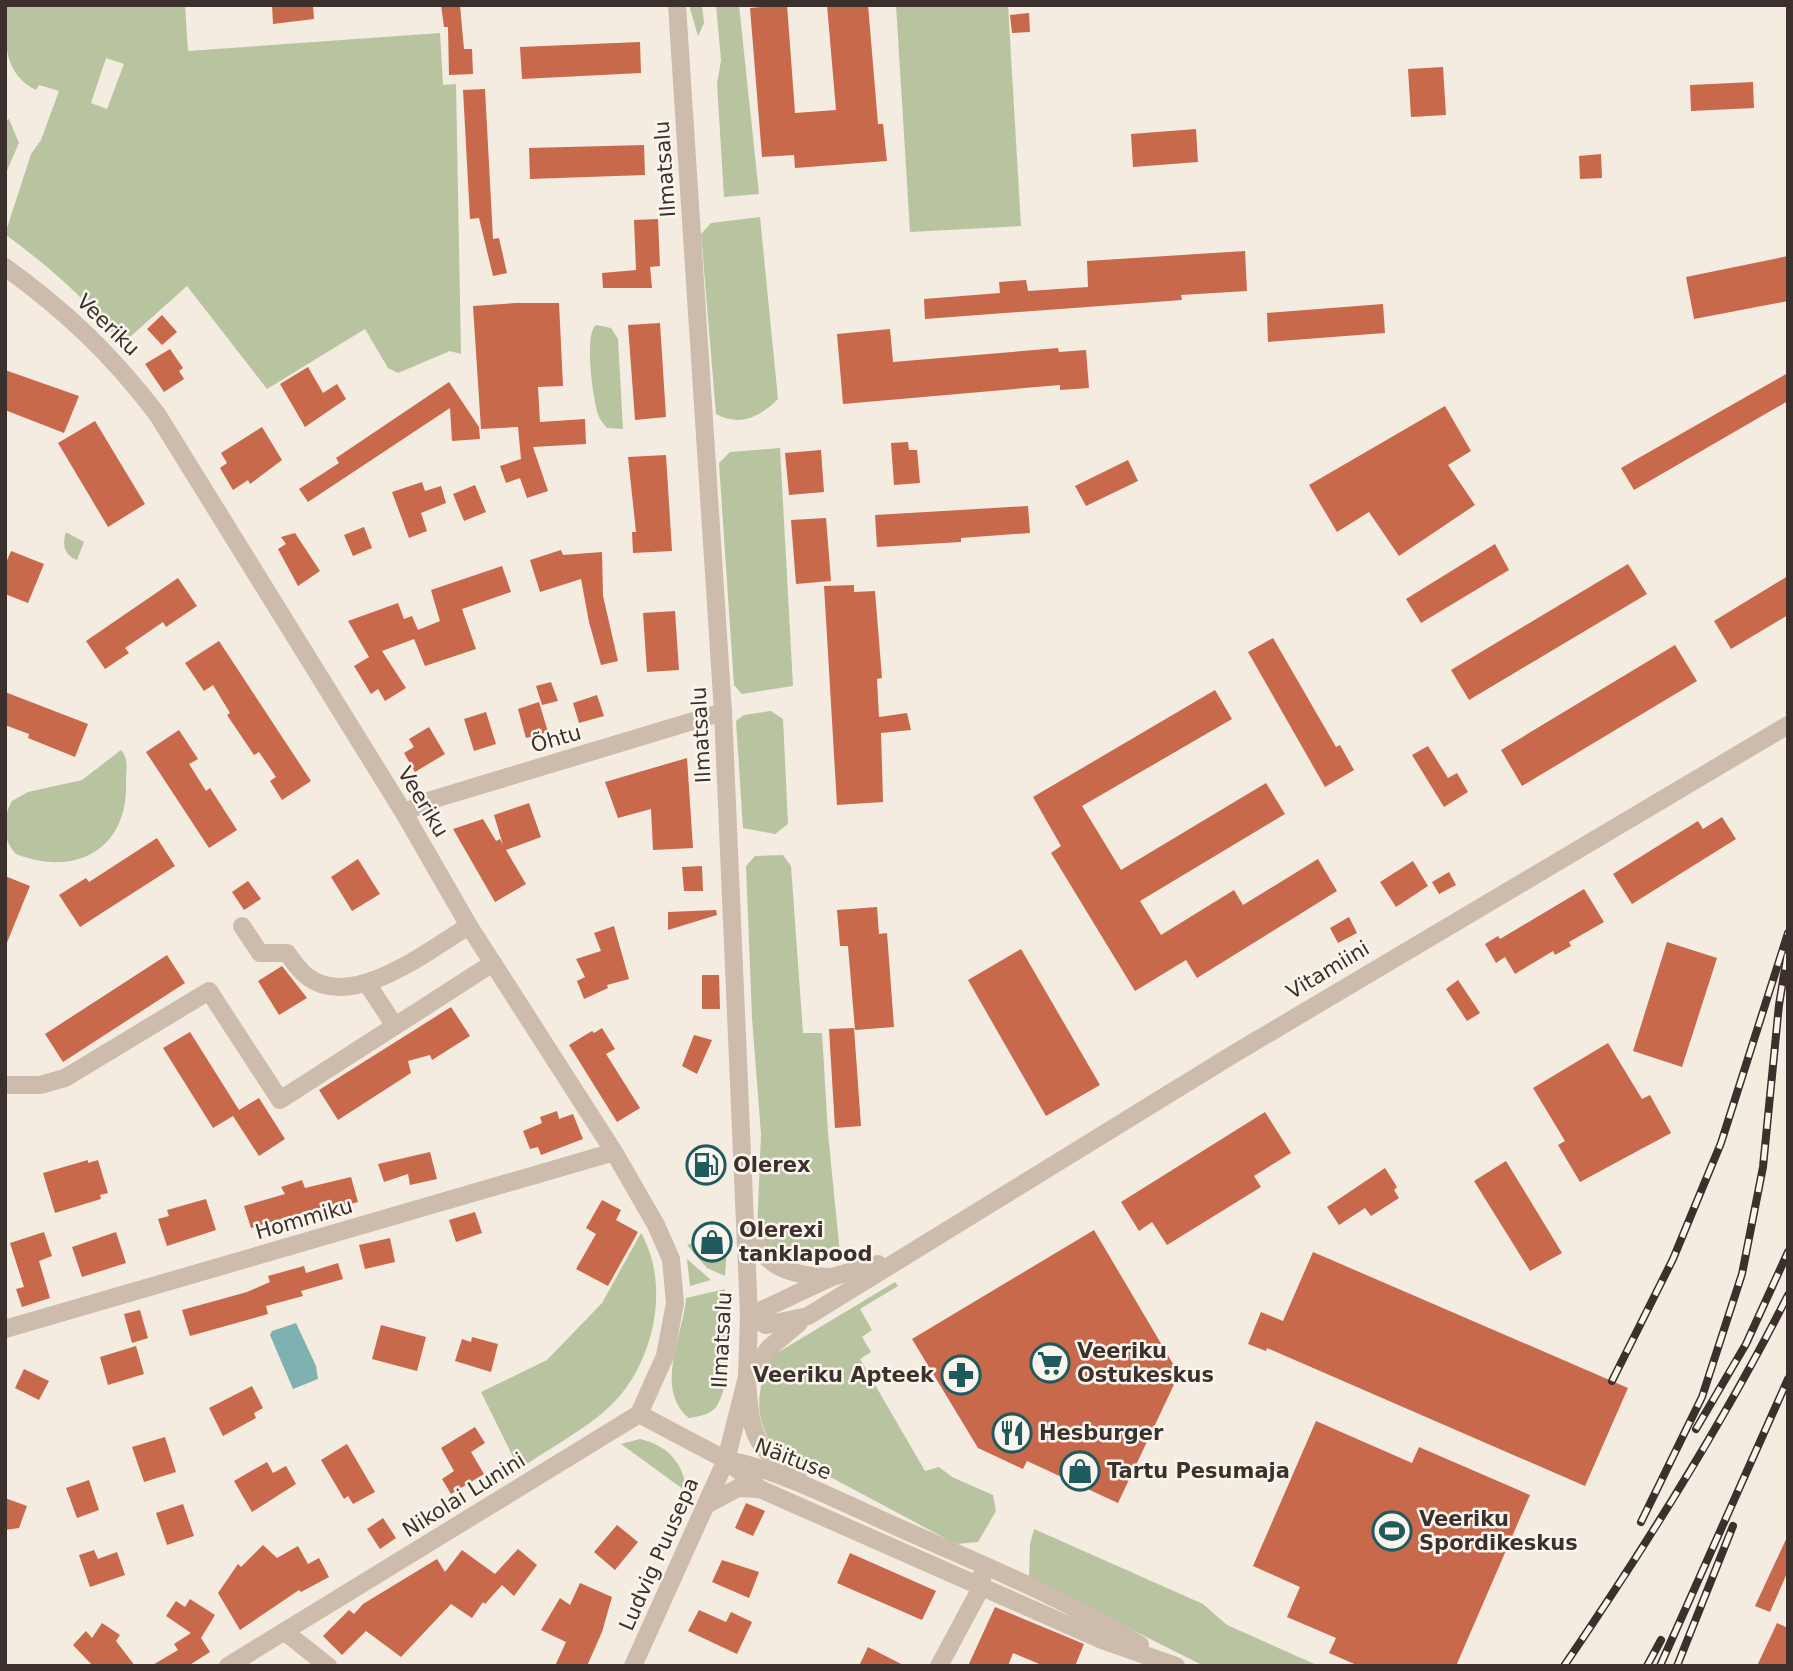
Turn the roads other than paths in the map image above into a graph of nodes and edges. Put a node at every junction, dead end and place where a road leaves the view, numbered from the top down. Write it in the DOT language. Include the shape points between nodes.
graph roads {
  1 [pos="677,5"];
  2 [pos="5,267"];
  3 [pos="723,712"];
  4 [pos="1788,725"];
  5 [pos="404,813"];
  6 [pos="242,926"];
  7 [pos="469,926"];
  8 [pos="493,963"];
  9 [pos="368,985"];
  10 [pos="395,1026"];
  11 [pos="5,1085"];
  12 [pos="614,1152"];
  13 [pos="746,1227"];
  14 [pos="894,1260"];
  15 [pos="832,1277"];
  16 [pos="749,1315"];
  17 [pos="808,1316"];
  18 [pos="5,1329"];
  19 [pos="747,1377"];
  20 [pos="639,1414"];
  21 [pos="726,1460"];
  22 [pos="761,1489"];
  23 [pos="831,1497"];
  24 [pos="705,1506"];
  25 [pos="982,1564"];
  26 [pos="1001,1573"];
  27 [pos="982,1586"];
  28 [pos="285,1632"];
  29 [pos="1172,1664"];
  30 [pos="228,1666"];
  31 [pos="328,1666"];
  32 [pos="633,1666"];
  33 [pos="939,1666"];
  1 -- 3 [label="street, Ilmatsalu"];
  2 -- 5 [label="street, Veeriku" via="44,295 120,366 157,414"];
  3 -- 5 [label="street, Õhtu" via="428,801"];
  3 -- 13 [label="street, Ilmatsalu"];
  4 -- 14 [label="street, Vitamiini"];
  5 -- 7 [label="street, Veeriku"];
  6 -- 9 [label="street" via="260,953 287,953 308,978 331,987"];
  7 -- 8 [label="street, Veeriku"];
  7 -- 9 [label="street"];
  8 -- 10 [label="street"];
  8 -- 12 [label="street, Veeriku"];
  9 -- 10 [label="street"];
  10 -- 11 [label="street" via="280,1100 209,991 65,1078 40,1085"];
  12 -- 18 [label="street, Hommiku"];
  12 -- 20 [label="street, Veeriku" via="671,1259 675,1303 665,1356"];
  13 -- 15 [label="street" via="761,1256 778,1266 798,1274"];
  13 -- 16 [label="street, Ilmatsalu"];
  14 -- 15 [label="street, Vitamiini"];
  14 -- 17 [label="street, Vitamiini"];
  15 -- 16 [label="street, Vitamiini"];
  16 -- 17 [label="street, Vitamiini" via="766,1325"];
  16 -- 19 [label="street, Ilmatsalu"];
  17 -- 19 [label="street" via="775,1342"];
  19 -- 21 [label="street, Ilmatsalu"];
  19 -- 23 [label="street" via="755,1437 774,1461"];
  20 -- 21 [label="street"];
  20 -- 28 [label="street, Nikolai Lunini"];
  21 -- 22 [label="street, Näituse"];
  21 -- 23 [label="street, Näituse"];
  21 -- 24 [label="street, Ludvig Puusepa"];
  22 -- 24 [label="street" via="738,1488"];
  22 -- 27 [label="street, Näituse"];
  23 -- 25 [label="street, Näituse"];
  24 -- 32 [label="street, Ludvig Puusepa"];
  25 -- 26 [label="street, Näituse"];
  25 -- 27 [label="street"];
  26 -- 27 [label="street"];
  26 -- 29 [label="street, Näituse" via="1109,1625"];
  27 -- 29 [label="street, Näituse" via="1102,1640"];
  27 -- 33 [label="street"];
  28 -- 30 [label="street, Nikolai Lunini"];
  28 -- 31 [label="street"];
}
